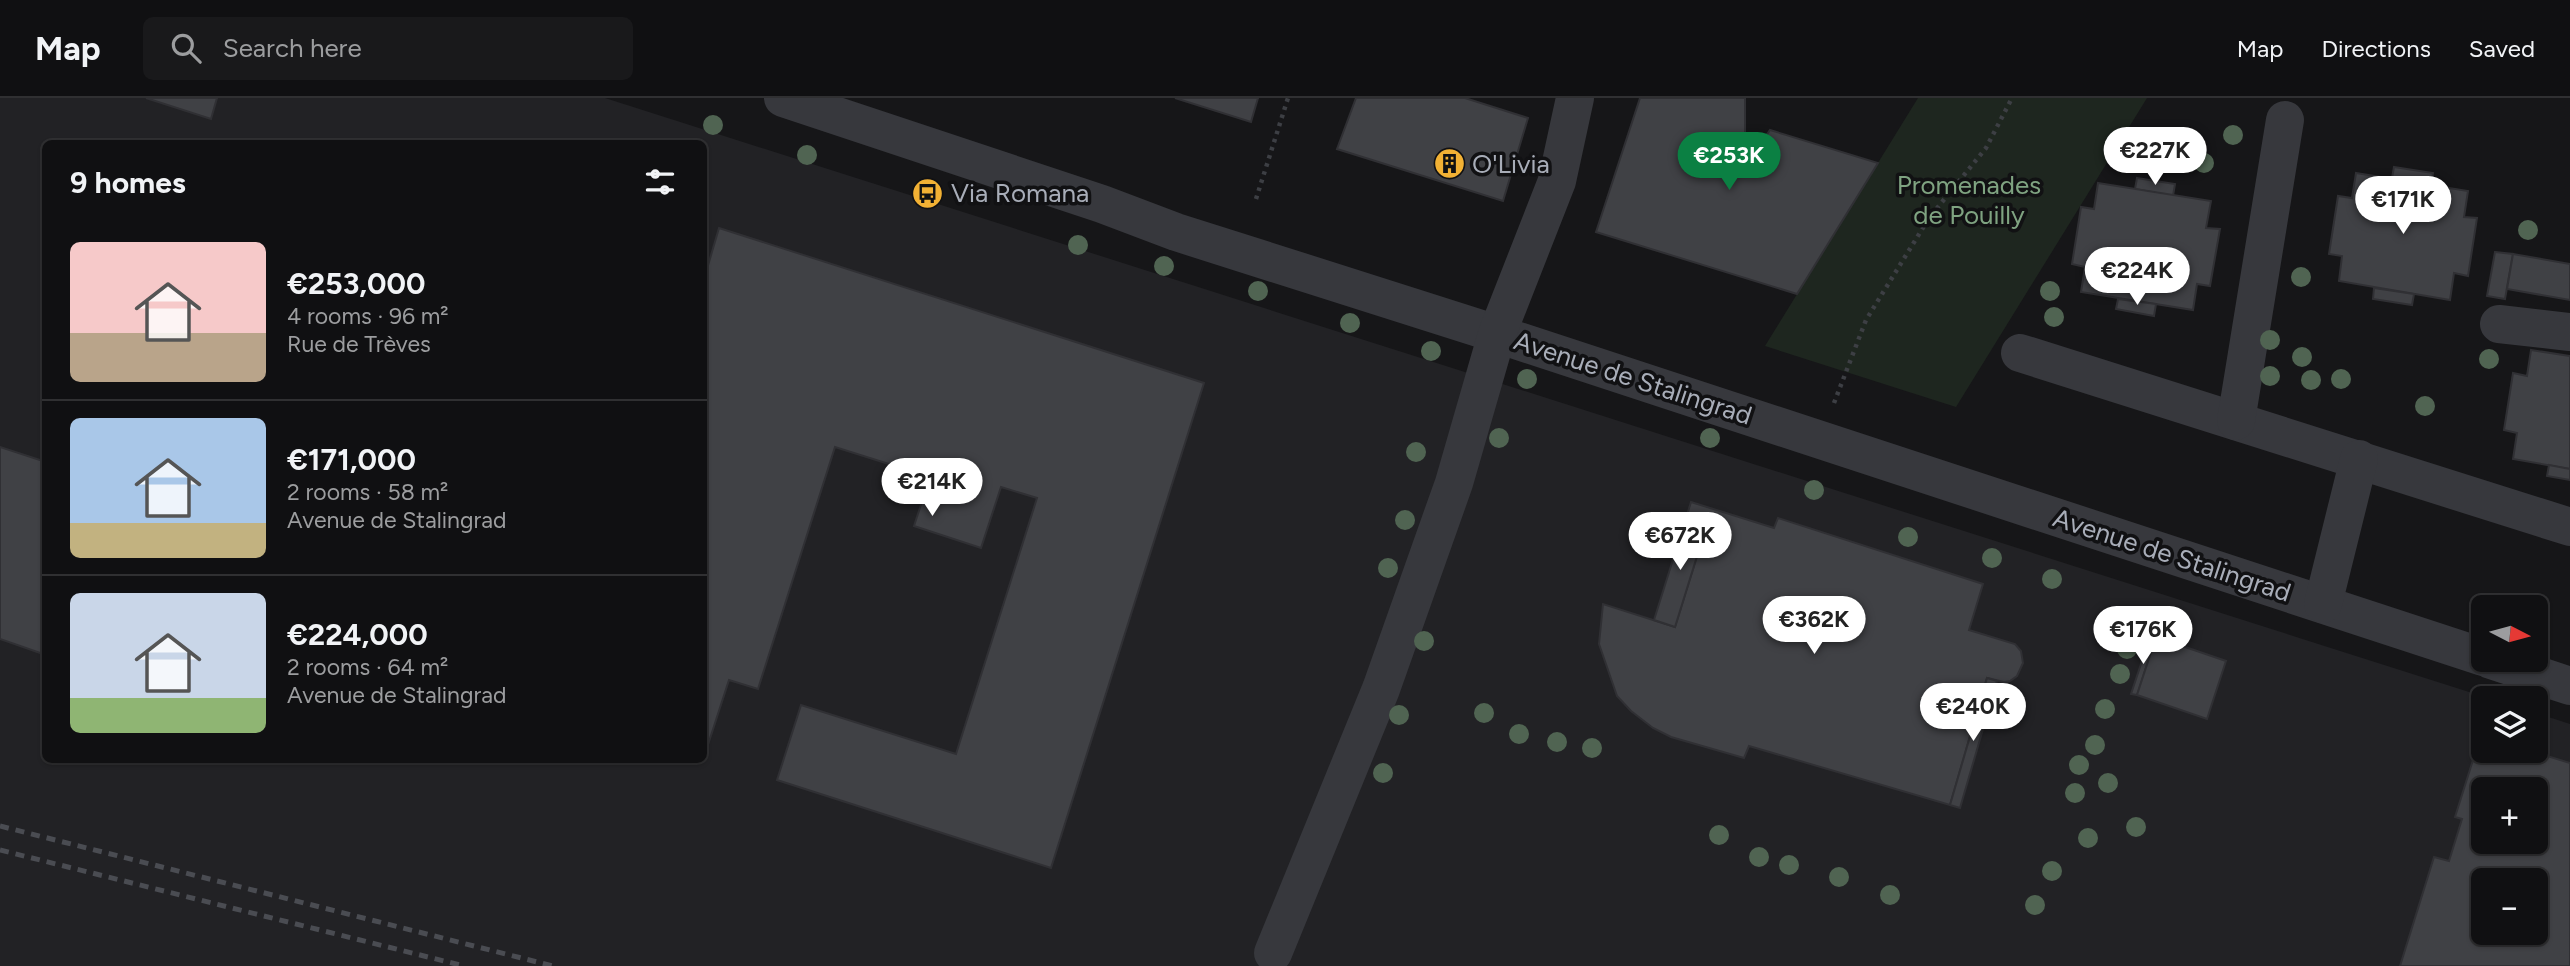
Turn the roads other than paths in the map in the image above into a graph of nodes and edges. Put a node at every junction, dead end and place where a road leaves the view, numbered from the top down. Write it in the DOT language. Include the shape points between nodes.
graph roads {
  1 [pos="783,98"];
  2 [pos="1575,98"];
  3 [pos="829,105"];
  4 [pos="2285,120"];
  5 [pos="2499,324"];
  6 [pos="2570,332"];
  7 [pos="1497,334"];
  8 [pos="2020,354"];
  9 [pos="2236,421"];
  10 [pos="2359,459"];
  11 [pos="2570,527"];
  12 [pos="2323,604"];
  13 [pos="2471,653"];
  14 [pos="2527,672"];
  15 [pos="2570,686"];
  16 [pos="1273,953"];
  1 -- 3 [label="street, Avenue de Stalingrad"];
  2 -- 7 [label="street" via="1557,181"];
  3 -- 7 [label="street, Avenue de Stalingrad" via="1176,232"];
  4 -- 9 [label="street"];
  5 -- 6 [label="street"];
  7 -- 12 [label="street, Avenue de Stalingrad"];
  7 -- 16 [label="street" via="1454,483 1381,689"];
  8 -- 9 [label="street"];
  9 -- 10 [label="street"];
  10 -- 11 [label="street"];
  10 -- 12 [label="street"];
  12 -- 13 [label="street, Avenue de Stalingrad"];
  14 -- 15 [label="street"];
}
